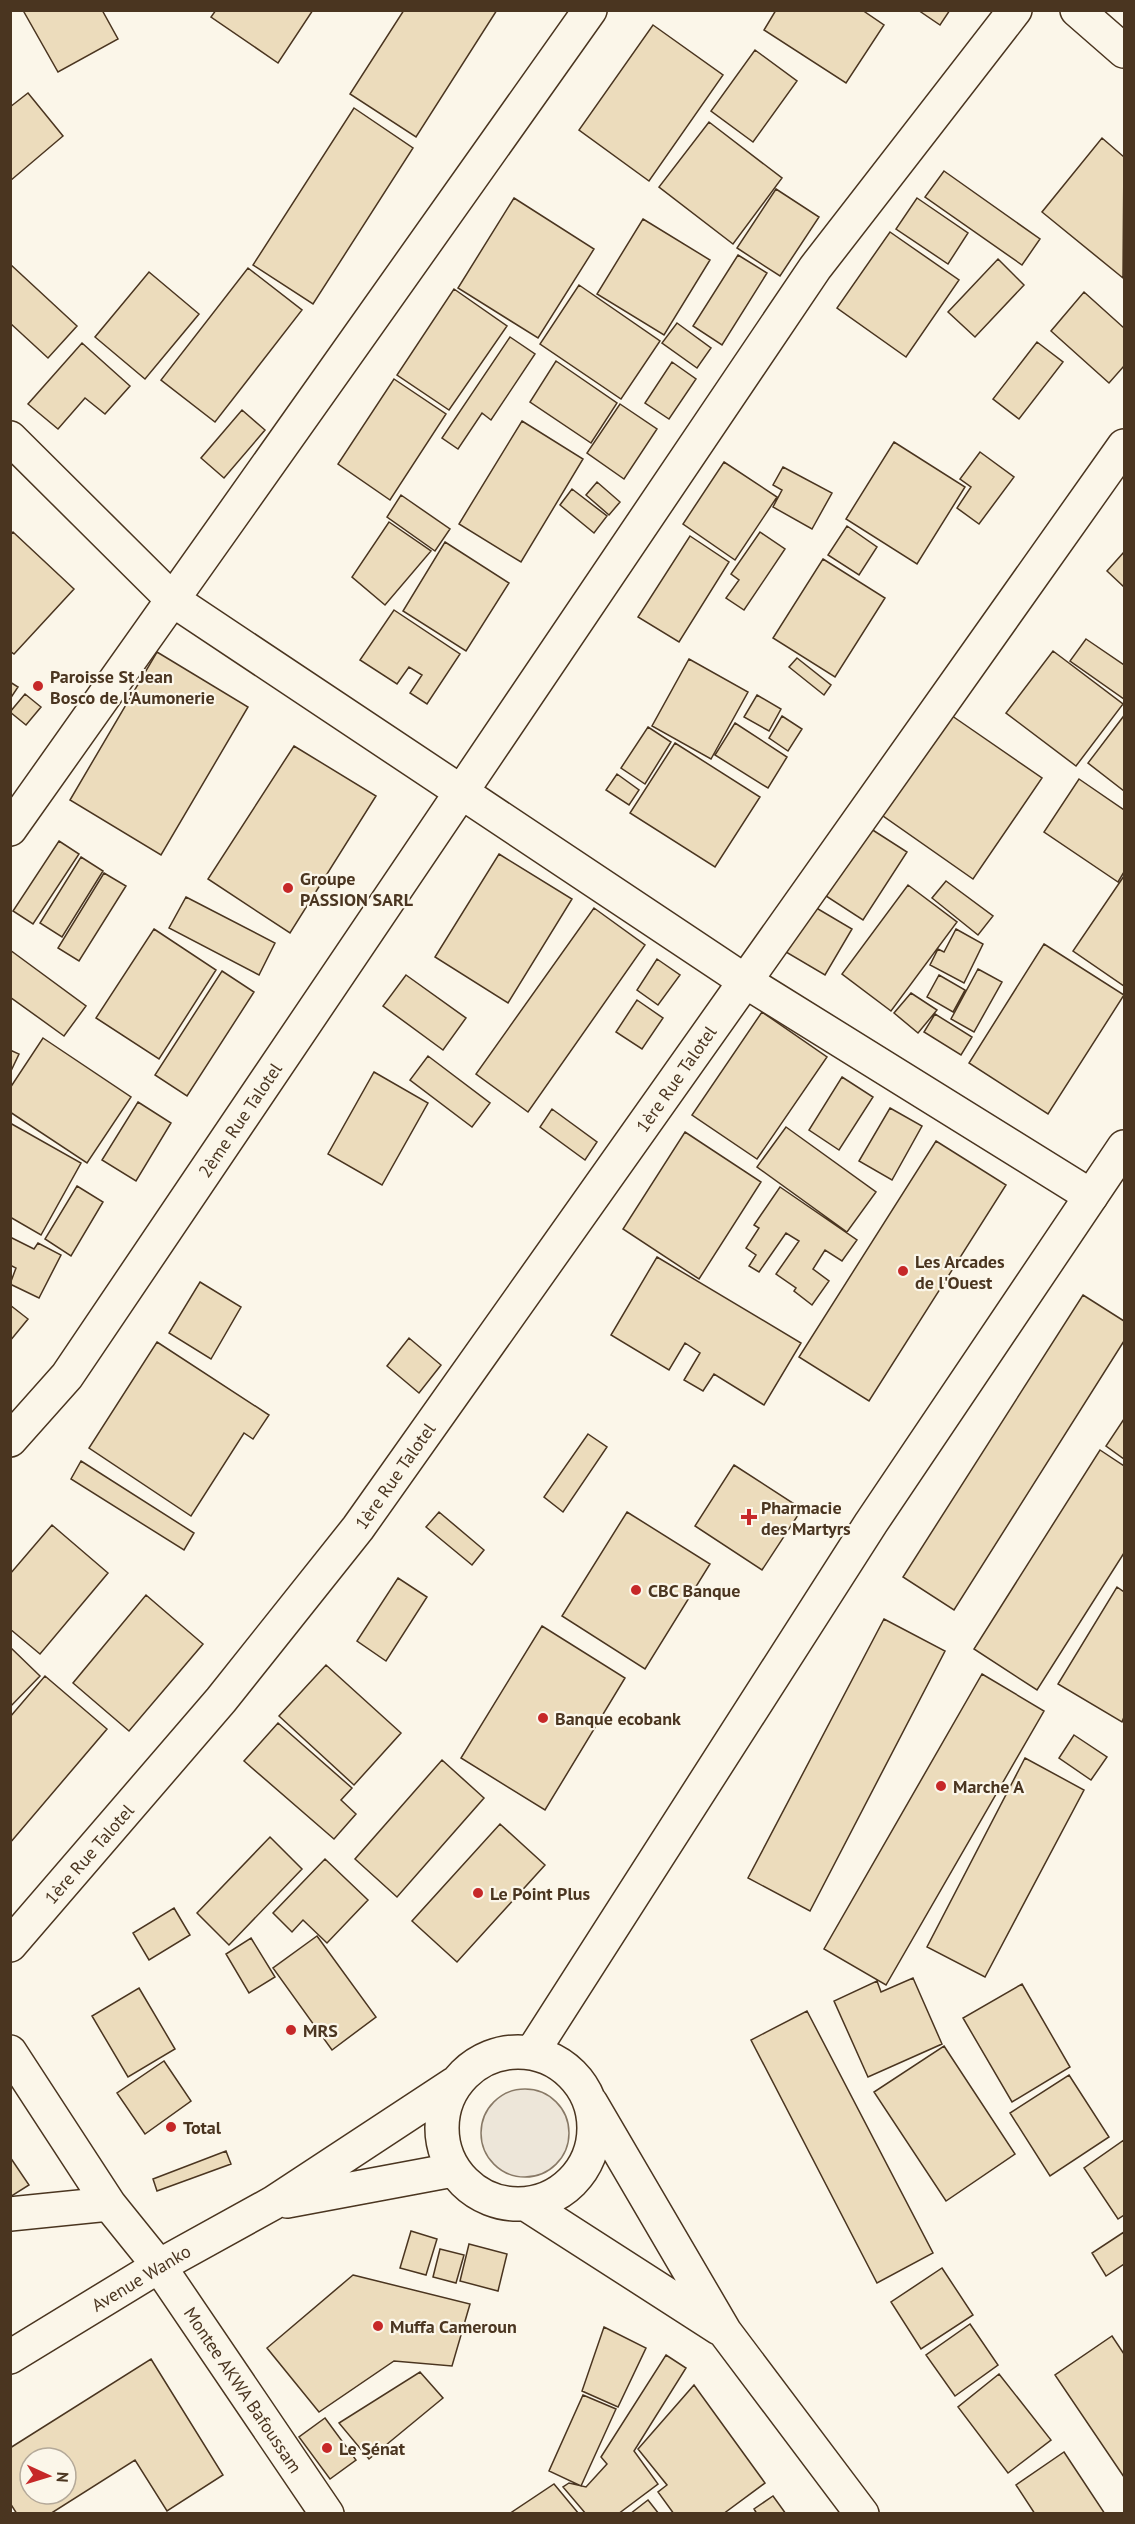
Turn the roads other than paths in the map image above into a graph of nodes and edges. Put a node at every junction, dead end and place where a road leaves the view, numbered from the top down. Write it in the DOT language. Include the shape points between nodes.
graph roads {
  1 [pos="590,10"];
  2 [pos="1015,10"];
  3 [pos="1077,10"];
  4 [pos="1125,51"];
  5 [pos="10,438"];
  6 [pos="1125,446"];
  7 [pos="174,600"];
  8 [pos="462,794"];
  9 [pos="10,829"];
  10 [pos="745,981"];
  11 [pos="1125,1147"];
  12 [pos="1091,1196"];
  13 [pos="10,1440"];
  14 [pos="10,1945"];
  15 [pos="533,2051"];
  16 [pos="10,2052"];
  17 [pos="454,2084"];
  18 [pos="591,2103"];
  19 [pos="453,2170"];
  20 [pos="273,2203"];
  21 [pos="526,2204"];
  22 [pos="109,2205"];
  23 [pos="10,2214"];
  24 [pos="159,2266"];
  25 [pos="725,2332"];
  26 [pos="10,2357"];
  27 [pos="327,2514"];
  28 [pos="862,2514"];
  1 -- 7 [label="main road"];
  2 -- 8 [label="main road, 2ème Rue Talotel" via="815,268"];
  3 -- 4 [label="main road"];
  5 -- 7 [label="main road"];
  6 -- 10 [label="main road, 1ère Rue Talotel"];
  7 -- 8 [label="main road"];
  7 -- 9 [label="main road"];
  8 -- 10 [label="main road"];
  8 -- 13 [label="main road, 2ème Rue Talotel" via="67,1376"];
  10 -- 12 [label="main road"];
  10 -- 14 [label="main road, 1ère Rue Talotel" via="358,1528 221,1700"];
  11 -- 12 [label="main road"];
  12 -- 15 [label="main road" via="871,1523"];
  15 -- 17 [label="main road" via="503,2051 476,2063"];
  15 -- 18 [label="main road" via="558,2062 578,2079"];
  16 -- 22 [label="main road, Montee AKWA Bafoussam"];
  17 -- 19 [label="main road" via="443,2112 442,2142"];
  17 -- 20 [label="main road, Avenue Wanko"];
  18 -- 21 [label="main road" via="595,2130 589,2157 574,2180 552,2197"];
  18 -- 25 [label="main road"];
  19 -- 20 [label="main road, Avenue Wanko"];
  19 -- 21 [label="main road" via="467,2186 485,2197 504,2204"];
  20 -- 24 [label="main road, Avenue Wanko"];
  21 -- 25 [label="main road"];
  22 -- 23 [label="main road"];
  22 -- 24 [label="main road, Montee AKWA Bafoussam"];
  24 -- 26 [label="main road, Avenue Wanko"];
  24 -- 27 [label="main road, Montee AKWA Bafoussam"];
  25 -- 28 [label="main road"];
}
